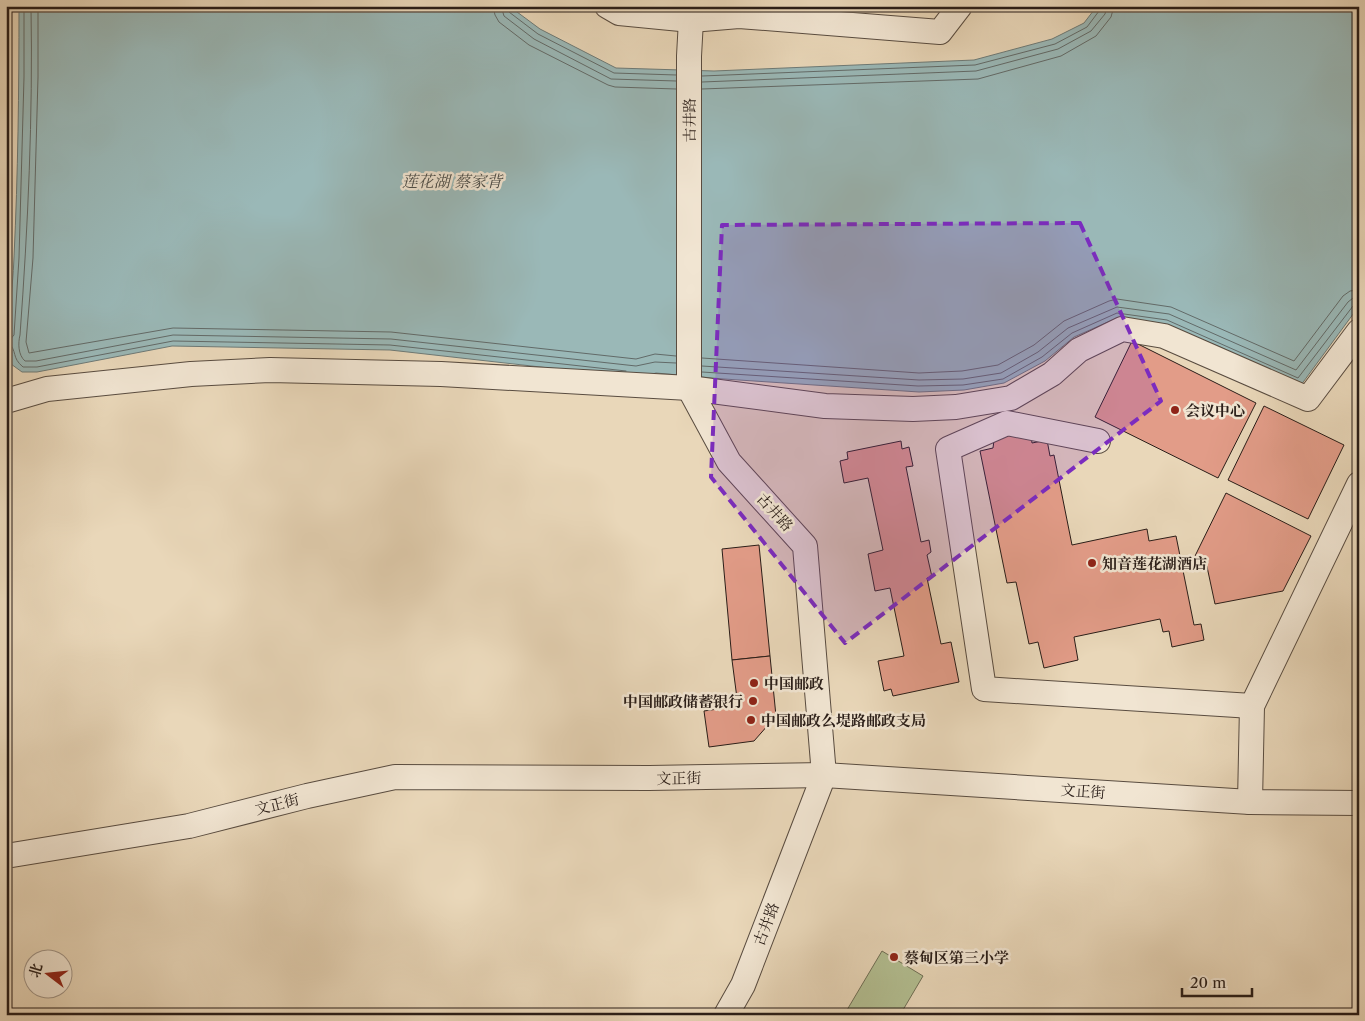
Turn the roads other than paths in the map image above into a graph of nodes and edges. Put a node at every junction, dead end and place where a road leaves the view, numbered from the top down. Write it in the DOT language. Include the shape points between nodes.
graph roads {
  1 [pos="607,6"];
  2 [pos="960,6"];
  3 [pos="691,13"];
  4 [pos="1359,331"];
  5 [pos="688,388"];
  6 [pos="6,401"];
  7 [pos="1098,441"];
  8 [pos="1359,484"];
  9 [pos="1252,706"];
  10 [pos="824,775"];
  11 [pos="1250,802"];
  12 [pos="1359,803"];
  13 [pos="6,856"];
  14 [pos="726,1015"];
  1 -- 3 [label="street" via="619,13"];
  2 -- 3 [label="street" via="940,32"];
  3 -- 5 [label="street, 古井路"];
  4 -- 5 [label="street" via="1308,399 1164,336 1122,329 1079,350 1052,374 1010,398 956,407 825,406"];
  5 -- 6 [label="street" via="441,374 270,370 191,374 47,389"];
  5 -- 10 [label="street, 古井路" via="729,462 805,546"];
  7 -- 9 [label="street" via="1007,423 948,449 984,689"];
  8 -- 9 [label="street"];
  9 -- 11 [label="street"];
  10 -- 11 [label="street, 文正街"];
  10 -- 13 [label="street, 文正街" via="396,777 190,826"];
  10 -- 14 [label="street, 古井路" via="743,985"];
  11 -- 12 [label="street, 文正街"];
}
